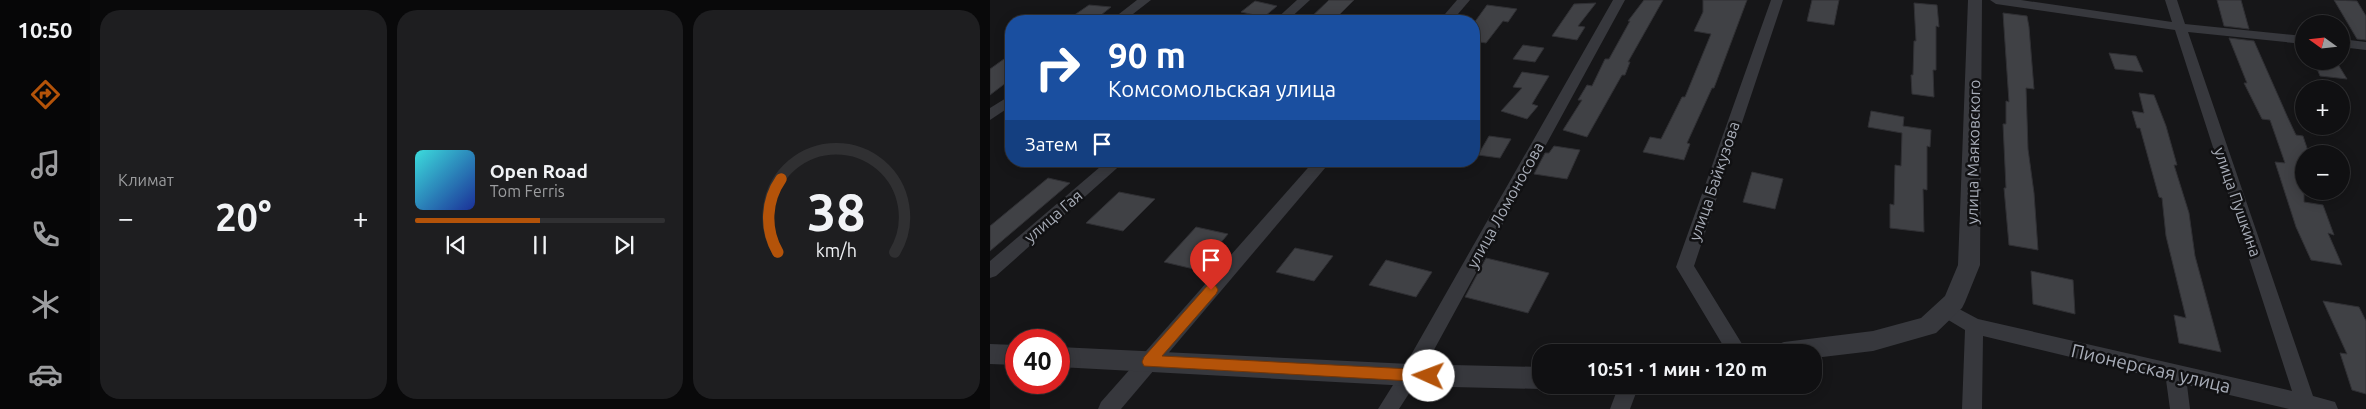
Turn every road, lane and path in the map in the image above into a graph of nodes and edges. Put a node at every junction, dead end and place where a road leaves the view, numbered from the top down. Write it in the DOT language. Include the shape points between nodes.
graph roads {
  1 [pos="1145,0"];
  2 [pos="1304,0"];
  3 [pos="1464,0"];
  4 [pos="1619,0"];
  5 [pos="1777,0"];
  6 [pos="1975,0"];
  7 [pos="1996,0"];
  8 [pos="2172,0"];
  9 [pos="1124,15"];
  10 [pos="1287,15"];
  11 [pos="1450,15"];
  12 [pos="2179,27"];
  13 [pos="2295,39"];
  14 [pos="2350,44"];
  15 [pos="2366,46"];
  16 [pos="1005,104"];
  17 [pos="990,115"];
  18 [pos="1110,167"];
  19 [pos="1319,167"];
  20 [pos="990,270"];
  21 [pos="1950,306"];
  22 [pos="1974,326"];
  23 [pos="1733,344"];
  24 [pos="1822,347"];
  25 [pos="990,354"];
  26 [pos="1005,355"];
  27 [pos="1070,358"];
  28 [pos="1149,362"];
  29 [pos="2175,373"];
  30 [pos="1410,375"];
  31 [pos="1532,378"];
  32 [pos="1626,394"];
  33 [pos="2306,404"];
  34 [pos="1108,409"];
  35 [pos="1388,409"];
  36 [pos="1620,409"];
  37 [pos="1972,409"];
  38 [pos="2180,409"];
  39 [pos="2328,409"];
  1 -- 9 [label="street"];
  2 -- 10 [label="street"];
  3 -- 11 [label="street"];
  4 -- 30 [label="street, улица Ломоносова"];
  5 -- 23 [label="street, улица Байкузова" via="1684,267"];
  6 -- 21 [label="street, улица Маяковского" via="1969,265"];
  7 -- 12 [label="street"];
  8 -- 12 [label="street, улица Пушкина"];
  12 -- 13 [label="street"];
  12 -- 33 [label="street, улица Пушкина"];
  14 -- 15 [label="street"];
  16 -- 17 [label="street"];
  18 -- 20 [label="street, улица Гая"];
  19 -- 28 [label="street"];
  21 -- 22 [label="street"];
  21 -- 24 [label="street" via="1928,326 1873,340"];
  22 -- 29 [label="street, Пионерская улица"];
  22 -- 37 [label="street"];
  25 -- 26 [label="street"];
  27 -- 28 [label="street"];
  28 -- 30 [label="street"];
  28 -- 34 [label="street"];
  29 -- 33 [label="street, Пионерская улица"];
  29 -- 38 [label="street"];
  30 -- 31 [label="street"];
  30 -- 35 [label="street, улица Ломоносова"];
  32 -- 36 [label="street"];
  33 -- 39 [label="street, Пионерская улица"];
}
